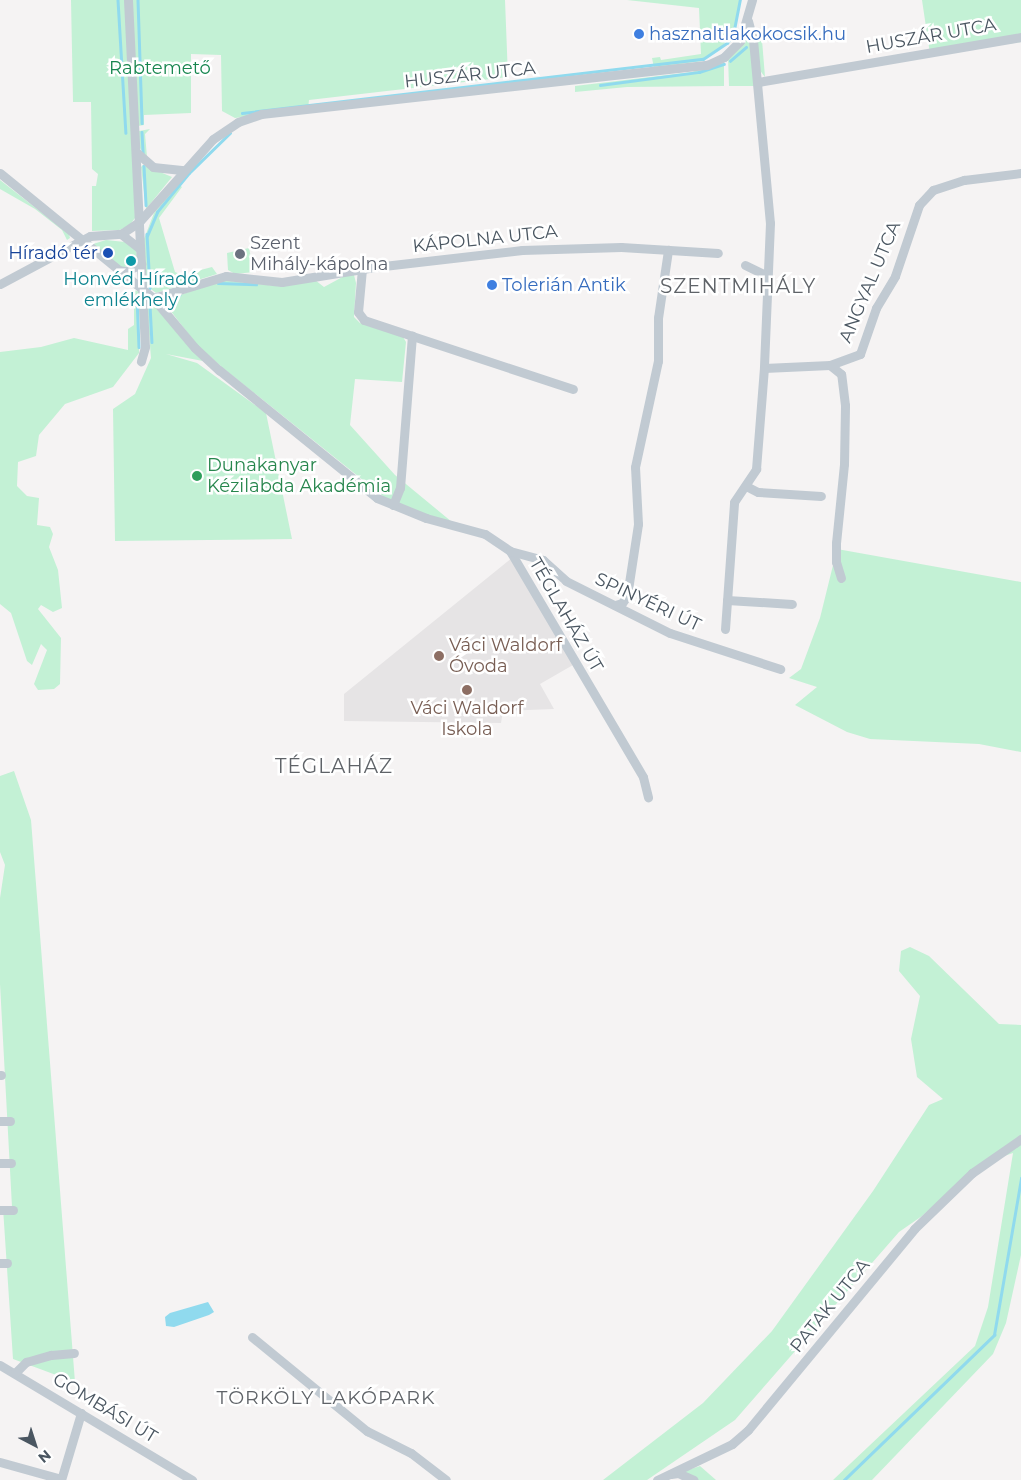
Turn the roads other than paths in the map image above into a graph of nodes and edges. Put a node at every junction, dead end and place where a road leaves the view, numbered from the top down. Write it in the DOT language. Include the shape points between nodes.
graph roads {
  1 [pos="128,0"];
  2 [pos="747,0"];
  3 [pos="752,0"];
  4 [pos="748,17"];
  5 [pos="1021,37"];
  6 [pos="758,82"];
  7 [pos="136,152"];
  8 [pos="184,170"];
  9 [pos="0,173"];
  10 [pos="1021,173"];
  11 [pos="139,222"];
  12 [pos="121,234"];
  13 [pos="81,239"];
  14 [pos="140,248"];
  15 [pos="668,250"];
  16 [pos="718,253"];
  17 [pos="141,264"];
  18 [pos="744,265"];
  19 [pos="362,268"];
  20 [pos="116,270"];
  21 [pos="768,276"];
  22 [pos="0,284"];
  23 [pos="142,289"];
  24 [pos="153,298"];
  25 [pos="412,335"];
  26 [pos="141,361"];
  27 [pos="830,364"];
  28 [pos="764,368"];
  29 [pos="573,389"];
  30 [pos="746,486"];
  31 [pos="821,496"];
  32 [pos="392,505"];
  33 [pos="510,551"];
  34 [pos="841,578"];
  35 [pos="727,600"];
  36 [pos="792,604"];
  37 [pos="615,605"];
  38 [pos="725,629"];
  39 [pos="780,669"];
  40 [pos="648,797"];
  41 [pos="0,1121"];
  42 [pos="10,1121"];
  43 [pos="1021,1139"];
  44 [pos="11,1163"];
  45 [pos="0,1164"];
  46 [pos="0,1210"];
  47 [pos="13,1210"];
  48 [pos="252,1337"];
  49 [pos="74,1353"];
  50 [pos="0,1365"];
  51 [pos="15,1373"];
  52 [pos="81,1413"];
  53 [pos="0,1462"];
  54 [pos="176,1469"];
  55 [pos="665,1474"];
  56 [pos="61,1479"];
  57 [pos="180,1480"];
  58 [pos="192,1480"];
  59 [pos="446,1480"];
  60 [pos="657,1480"];
  61 [pos="694,1480"];
  1 -- 7 [label="street"];
  2 -- 4 [label="street"];
  3 -- 4 [label="street, HUSZÁR UTCA"];
  4 -- 6 [label="street"];
  4 -- 8 [label="street, HUSZÁR UTCA" via="736,46 724,57 707,65 261,114 226,129"];
  5 -- 6 [label="street, HUSZÁR UTCA"];
  6 -- 21 [label="street" via="770,223"];
  7 -- 8 [label="street" via="153,166"];
  7 -- 11 [label="street"];
  8 -- 11 [label="street, HUSZÁR UTCA"];
  9 -- 13 [label="street"];
  10 -- 27 [label="street, ANGYAL UTCA" via="964,180 933,190 919,205 895,276 876,308 860,354"];
  11 -- 12 [label="street"];
  11 -- 14 [label="street"];
  12 -- 13 [label="street" via="99,234"];
  12 -- 14 [label="street"];
  13 -- 20 [label="street"];
  13 -- 22 [label="street"];
  14 -- 17 [label="street"];
  15 -- 16 [label="street, KÁPOLNA UTCA"];
  15 -- 19 [label="street, KÁPOLNA UTCA" via="621,246 530,250"];
  15 -- 37 [label="street" via="658,318 658,361 635,467 638,524 627,596 622,603"];
  17 -- 20 [label="street" via="126,271"];
  17 -- 23 [label="street"];
  18 -- 21 [label="street"];
  19 -- 24 [label="street, KÁPOLNA UTCA" via="282,282 226,276"];
  19 -- 25 [label="street" via="358,312 361,318"];
  20 -- 23 [label="street"];
  21 -- 28 [label="street"];
  23 -- 24 [label="street"];
  23 -- 26 [label="street" via="145,346"];
  24 -- 32 [label="street, TÉGLAHÁZ ÚT" via="195,348 220,370 378,498"];
  25 -- 29 [label="street"];
  25 -- 32 [label="street" via="400,488"];
  27 -- 28 [label="street"];
  27 -- 34 [label="street" via="840,374 845,405 844,464 836,553"];
  28 -- 30 [label="street" via="756,469"];
  30 -- 31 [label="street" via="758,492"];
  30 -- 35 [label="street" via="734,502"];
  32 -- 33 [label="street, TÉGLAHÁZ ÚT" via="485,534"];
  33 -- 37 [label="street, SPINYÉRI ÚT" via="543,560 566,581"];
  33 -- 40 [label="street, TÉGLAHÁZ ÚT" via="643,777"];
  35 -- 36 [label="street"];
  35 -- 38 [label="street"];
  37 -- 39 [label="street, SPINYÉRI ÚT" via="670,633"];
  41 -- 42 [label="street"];
  43 -- 55 [label="street, PATAK UTCA" via="972,1174 914,1229 748,1430 732,1444"];
  44 -- 45 [label="street"];
  46 -- 47 [label="street"];
  48 -- 59 [label="street" via="367,1431 411,1453"];
  49 -- 51 [label="street" via="26,1362"];
  50 -- 51 [label="street, GOMBÁSI ÚT"];
  51 -- 52 [label="street, GOMBÁSI ÚT"];
  52 -- 54 [label="street, GOMBÁSI ÚT"];
  52 -- 56 [label="street"];
  53 -- 56 [label="street"];
  54 -- 57 [label="street"];
  54 -- 58 [label="street, GOMBÁSI ÚT"];
  55 -- 60 [label="street, PATAK UTCA"];
  55 -- 61 [label="street" via="678,1473"];
}
